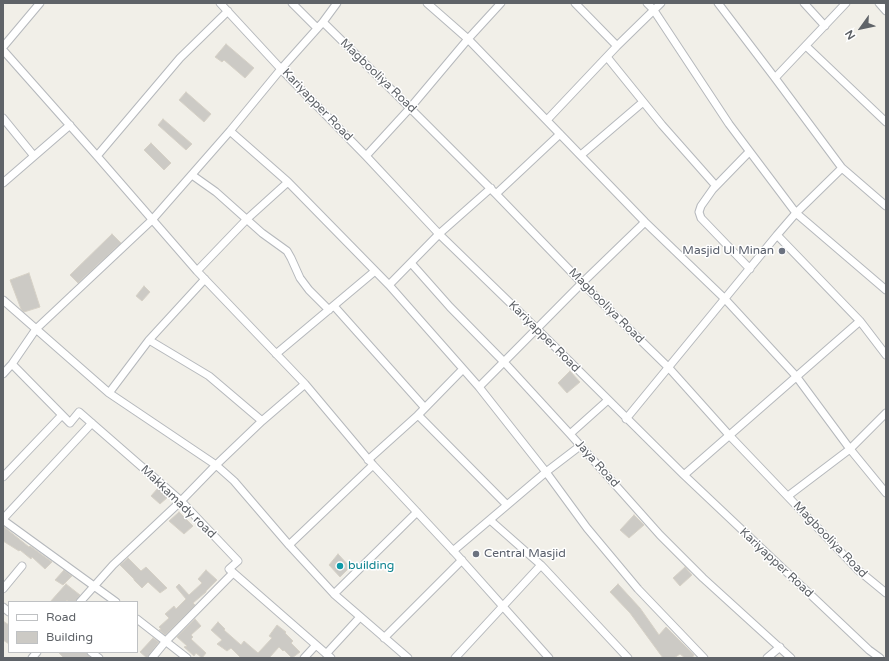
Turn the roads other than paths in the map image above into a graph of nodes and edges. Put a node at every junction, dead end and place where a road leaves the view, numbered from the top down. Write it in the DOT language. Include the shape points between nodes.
graph roads {
  1 [pos="40,3"];
  2 [pos="220,3"];
  3 [pos="292,3"];
  4 [pos="337,3"];
  5 [pos="501,3"];
  6 [pos="576,3"];
  7 [pos="647,3"];
  8 [pos="661,3"];
  9 [pos="718,3"];
  10 [pos="804,3"];
  11 [pos="846,3"];
  12 [pos="880,3"];
  13 [pos="430,4"];
  14 [pos="653,9"];
  15 [pos="886,10"];
  16 [pos="228,11"];
  17 [pos="323,22"];
  18 [pos="825,26"];
  19 [pos="317,28"];
  20 [pos="468,39"];
  21 [pos="616,46"];
  22 [pos="806,46"];
  23 [pos="3,47"];
  24 [pos="3,50"];
  25 [pos="607,57"];
  26 [pos="281,69"];
  27 [pos="775,78"];
  28 [pos="644,102"];
  29 [pos="410,108"];
  30 [pos="3,118"];
  31 [pos="547,120"];
  32 [pos="886,122"];
  33 [pos="70,125"];
  34 [pos="230,131"];
  35 [pos="560,134"];
  36 [pos="750,152"];
  37 [pos="581,155"];
  38 [pos="34,156"];
  39 [pos="97,156"];
  40 [pos="366,156"];
  41 [pos="842,168"];
  42 [pos="192,175"];
  43 [pos="288,182"];
  44 [pos="3,183"];
  45 [pos="716,186"];
  46 [pos="493,191"];
  47 [pos="886,206"];
  48 [pos="796,214"];
  49 [pos="247,219"];
  50 [pos="152,220"];
  51 [pos="645,222"];
  52 [pos="439,234"];
  53 [pos="777,235"];
  54 [pos="411,263"];
  55 [pos="750,269"];
  56 [pos="197,271"];
  57 [pos="375,271"];
  58 [pos="205,279"];
  59 [pos="582,283"];
  60 [pos="389,285"];
  61 [pos="886,290"];
  62 [pos="725,299"];
  63 [pos="3,300"];
  64 [pos="331,308"];
  65 [pos="860,321"];
  66 [pos="537,329"];
  67 [pos="36,330"];
  68 [pos="149,340"];
  69 [pos="276,354"];
  70 [pos="886,355"];
  71 [pos="504,362"];
  72 [pos="12,364"];
  73 [pos="669,368"];
  74 [pos="463,369"];
  75 [pos="3,374"];
  76 [pos="796,376"];
  77 [pos="305,384"];
  78 [pos="479,387"];
  79 [pos="109,393"];
  80 [pos="608,400"];
  81 [pos="425,408"];
  82 [pos="886,413"];
  83 [pos="62,415"];
  84 [pos="418,415"];
  85 [pos="626,419"];
  86 [pos="262,421"];
  87 [pos="92,423"];
  88 [pos="570,434"];
  89 [pos="729,435"];
  90 [pos="580,446"];
  91 [pos="850,448"];
  92 [pos="370,462"];
  93 [pos="216,465"];
  94 [pos="546,472"];
  95 [pos="684,475"];
  96 [pos="3,477"];
  97 [pos="886,493"];
  98 [pos="788,496"];
  99 [pos="181,501"];
  100 [pos="507,505"];
  101 [pos="417,512"];
  102 [pos="3,520"];
  103 [pos="490,520"];
  104 [pos="288,545"];
  105 [pos="453,551"];
  106 [pos="462,560"];
  107 [pos="541,565"];
  108 [pos="22,566"];
  109 [pos="233,573"];
  110 [pos="95,586"];
  111 [pos="3,589"];
  112 [pos="886,593"];
  113 [pos="334,594"];
  114 [pos="81,601"];
  115 [pos="115,601"];
  116 [pos="503,606"];
  117 [pos="360,617"];
  118 [pos="138,620"];
  119 [pos="384,638"];
  120 [pos="166,642"];
  121 [pos="316,645"];
  122 [pos="780,647"];
  123 [pos="328,656"];
  124 [pos="152,658"];
  125 [pos="187,658"];
  126 [pos="304,658"];
  127 [pos="408,658"];
  128 [pos="455,658"];
  129 [pos="549,658"];
  130 [pos="628,658"];
  131 [pos="704,658"];
  132 [pos="767,658"];
  133 [pos="791,658"];
  134 [pos="880,658"];
  1 -- 23 [label="street"];
  2 -- 16 [label="street, Kariyapper Road"];
  3 -- 19 [label="street"];
  4 -- 17 [label="street"];
  5 -- 20 [label="street"];
  6 -- 21 [label="street"];
  7 -- 14 [label="street"];
  8 -- 14 [label="street"];
  9 -- 27 [label="street"];
  10 -- 18 [label="street"];
  11 -- 18 [label="street"];
  12 -- 15 [label="street"];
  13 -- 20 [label="street"];
  14 -- 21 [label="street"];
  14 -- 36 [label="street"];
  16 -- 26 [label="street, Kariyapper Road"];
  16 -- 39 [label="street" via="180,58"];
  17 -- 19 [label="street"];
  17 -- 29 [label="street, Magbooliya Road"];
  18 -- 22 [label="street"];
  19 -- 26 [label="street"];
  20 -- 29 [label="street"];
  20 -- 31 [label="street"];
  21 -- 25 [label="street"];
  22 -- 27 [label="street"];
  22 -- 32 [label="street"];
  24 -- 33 [label="street"];
  25 -- 28 [label="street"];
  25 -- 31 [label="street"];
  26 -- 34 [label="street"];
  26 -- 40 [label="street, Kariyapper Road"];
  27 -- 41 [label="street"];
  28 -- 37 [label="street"];
  28 -- 45 [label="street"];
  29 -- 40 [label="street"];
  29 -- 46 [label="street, Magbooliya Road"];
  30 -- 38 [label="street"];
  31 -- 35 [label="street"];
  33 -- 38 [label="street"];
  33 -- 39 [label="street"];
  34 -- 42 [label="street"];
  34 -- 43 [label="street"];
  35 -- 37 [label="street"];
  35 -- 46 [label="street"];
  36 -- 45 [label="street"];
  36 -- 48 [label="street"];
  37 -- 51 [label="street"];
  38 -- 44 [label="street"];
  39 -- 50 [label="street"];
  40 -- 52 [label="street, Kariyapper Road"];
  41 -- 47 [label="street"];
  41 -- 48 [label="street"];
  42 -- 49 [label="street"];
  42 -- 50 [label="street"];
  43 -- 49 [label="street"];
  43 -- 57 [label="street"];
  45 -- 55 [label="street" via="701,206 701,218"];
  46 -- 52 [label="street"];
  46 -- 59 [label="street, Magbooliya Road"];
  48 -- 53 [label="street"];
  48 -- 61 [label="street"];
  49 -- 56 [label="street"];
  49 -- 64 [label="street" via="287,251 309,290"];
  50 -- 56 [label="street"];
  50 -- 67 [label="street"];
  51 -- 59 [label="street"];
  51 -- 62 [label="street"];
  52 -- 54 [label="street"];
  52 -- 66 [label="street, Kariyapper Road"];
  53 -- 55 [label="street"];
  53 -- 65 [label="street"];
  54 -- 60 [label="street"];
  54 -- 71 [label="street, Jaya Road"];
  55 -- 62 [label="street"];
  56 -- 58 [label="street"];
  57 -- 60 [label="street"];
  57 -- 64 [label="street"];
  58 -- 68 [label="street"];
  58 -- 69 [label="street"];
  59 -- 66 [label="street"];
  59 -- 73 [label="street, Magbooliya Road"];
  60 -- 74 [label="street"];
  62 -- 73 [label="street"];
  62 -- 76 [label="street"];
  63 -- 67 [label="street"];
  64 -- 69 [label="street"];
  64 -- 81 [label="street"];
  65 -- 70 [label="street"];
  65 -- 76 [label="street"];
  66 -- 71 [label="street"];
  66 -- 80 [label="street, Kariyapper Road"];
  67 -- 72 [label="street"];
  67 -- 79 [label="street"];
  68 -- 79 [label="street"];
  68 -- 86 [label="street" via="209,376"];
  69 -- 77 [label="street"];
  71 -- 78 [label="street"];
  71 -- 88 [label="street, Jaya Road"];
  72 -- 75 [label="street"];
  72 -- 83 [label="street"];
  73 -- 85 [label="street"];
  73 -- 89 [label="street, Magbooliya Road"];
  74 -- 78 [label="street"];
  74 -- 81 [label="street"];
  76 -- 89 [label="street"];
  76 -- 91 [label="street"];
  77 -- 86 [label="street"];
  77 -- 92 [label="street"];
  78 -- 94 [label="street"];
  79 -- 93 [label="street"];
  80 -- 85 [label="street, Kariyapper Road"];
  80 -- 88 [label="street"];
  81 -- 84 [label="street"];
  82 -- 91 [label="street"];
  83 -- 87 [label="street, Makkamady road" via="70,423 79,412"];
  83 -- 96 [label="street"];
  84 -- 92 [label="street"];
  84 -- 100 [label="street"];
  85 -- 95 [label="street, Kariyapper Road"];
  86 -- 93 [label="street"];
  87 -- 99 [label="street, Makkamady road"];
  87 -- 102 [label="street"];
  88 -- 90 [label="street, Jaya Road"];
  89 -- 95 [label="street"];
  89 -- 98 [label="street, Magbooliya Road"];
  90 -- 94 [label="street"];
  90 -- 122 [label="street, Jaya Road" via="660,535"];
  91 -- 97 [label="street"];
  91 -- 98 [label="street"];
  92 -- 101 [label="street"];
  92 -- 104 [label="street"];
  93 -- 99 [label="street"];
  93 -- 104 [label="street" via="234,482"];
  94 -- 100 [label="street"];
  94 -- 131 [label="street" via="587,528 638,589"];
  95 -- 134 [label="street, Kariyapper Road" via="863,645"];
  98 -- 112 [label="street, Magbooliya Road" via="858,570"];
  99 -- 109 [label="street, Makkamady road" via="238,561 229,570"];
  99 -- 110 [label="street" via="113,565"];
  100 -- 103 [label="street"];
  101 -- 105 [label="street"];
  101 -- 113 [label="street"];
  102 -- 110 [label="street"];
  103 -- 105 [label="street"];
  103 -- 107 [label="street"];
  104 -- 113 [label="street"];
  105 -- 106 [label="street"];
  106 -- 116 [label="street"];
  106 -- 119 [label="street"];
  107 -- 116 [label="street"];
  107 -- 130 [label="street"];
  108 -- 111 [label="street"];
  109 -- 120 [label="street"];
  109 -- 121 [label="street"];
  110 -- 114 [label="street"];
  110 -- 115 [label="street"];
  113 -- 117 [label="street"];
  116 -- 128 [label="street"];
  116 -- 129 [label="street"];
  117 -- 119 [label="street"];
  117 -- 123 [label="street"];
  118 -- 120 [label="street"];
  119 -- 127 [label="street"];
  120 -- 124 [label="street"];
  120 -- 125 [label="street"];
  121 -- 123 [label="street"];
  121 -- 126 [label="street"];
  122 -- 132 [label="street"];
  122 -- 133 [label="street, Jaya Road"];
}
